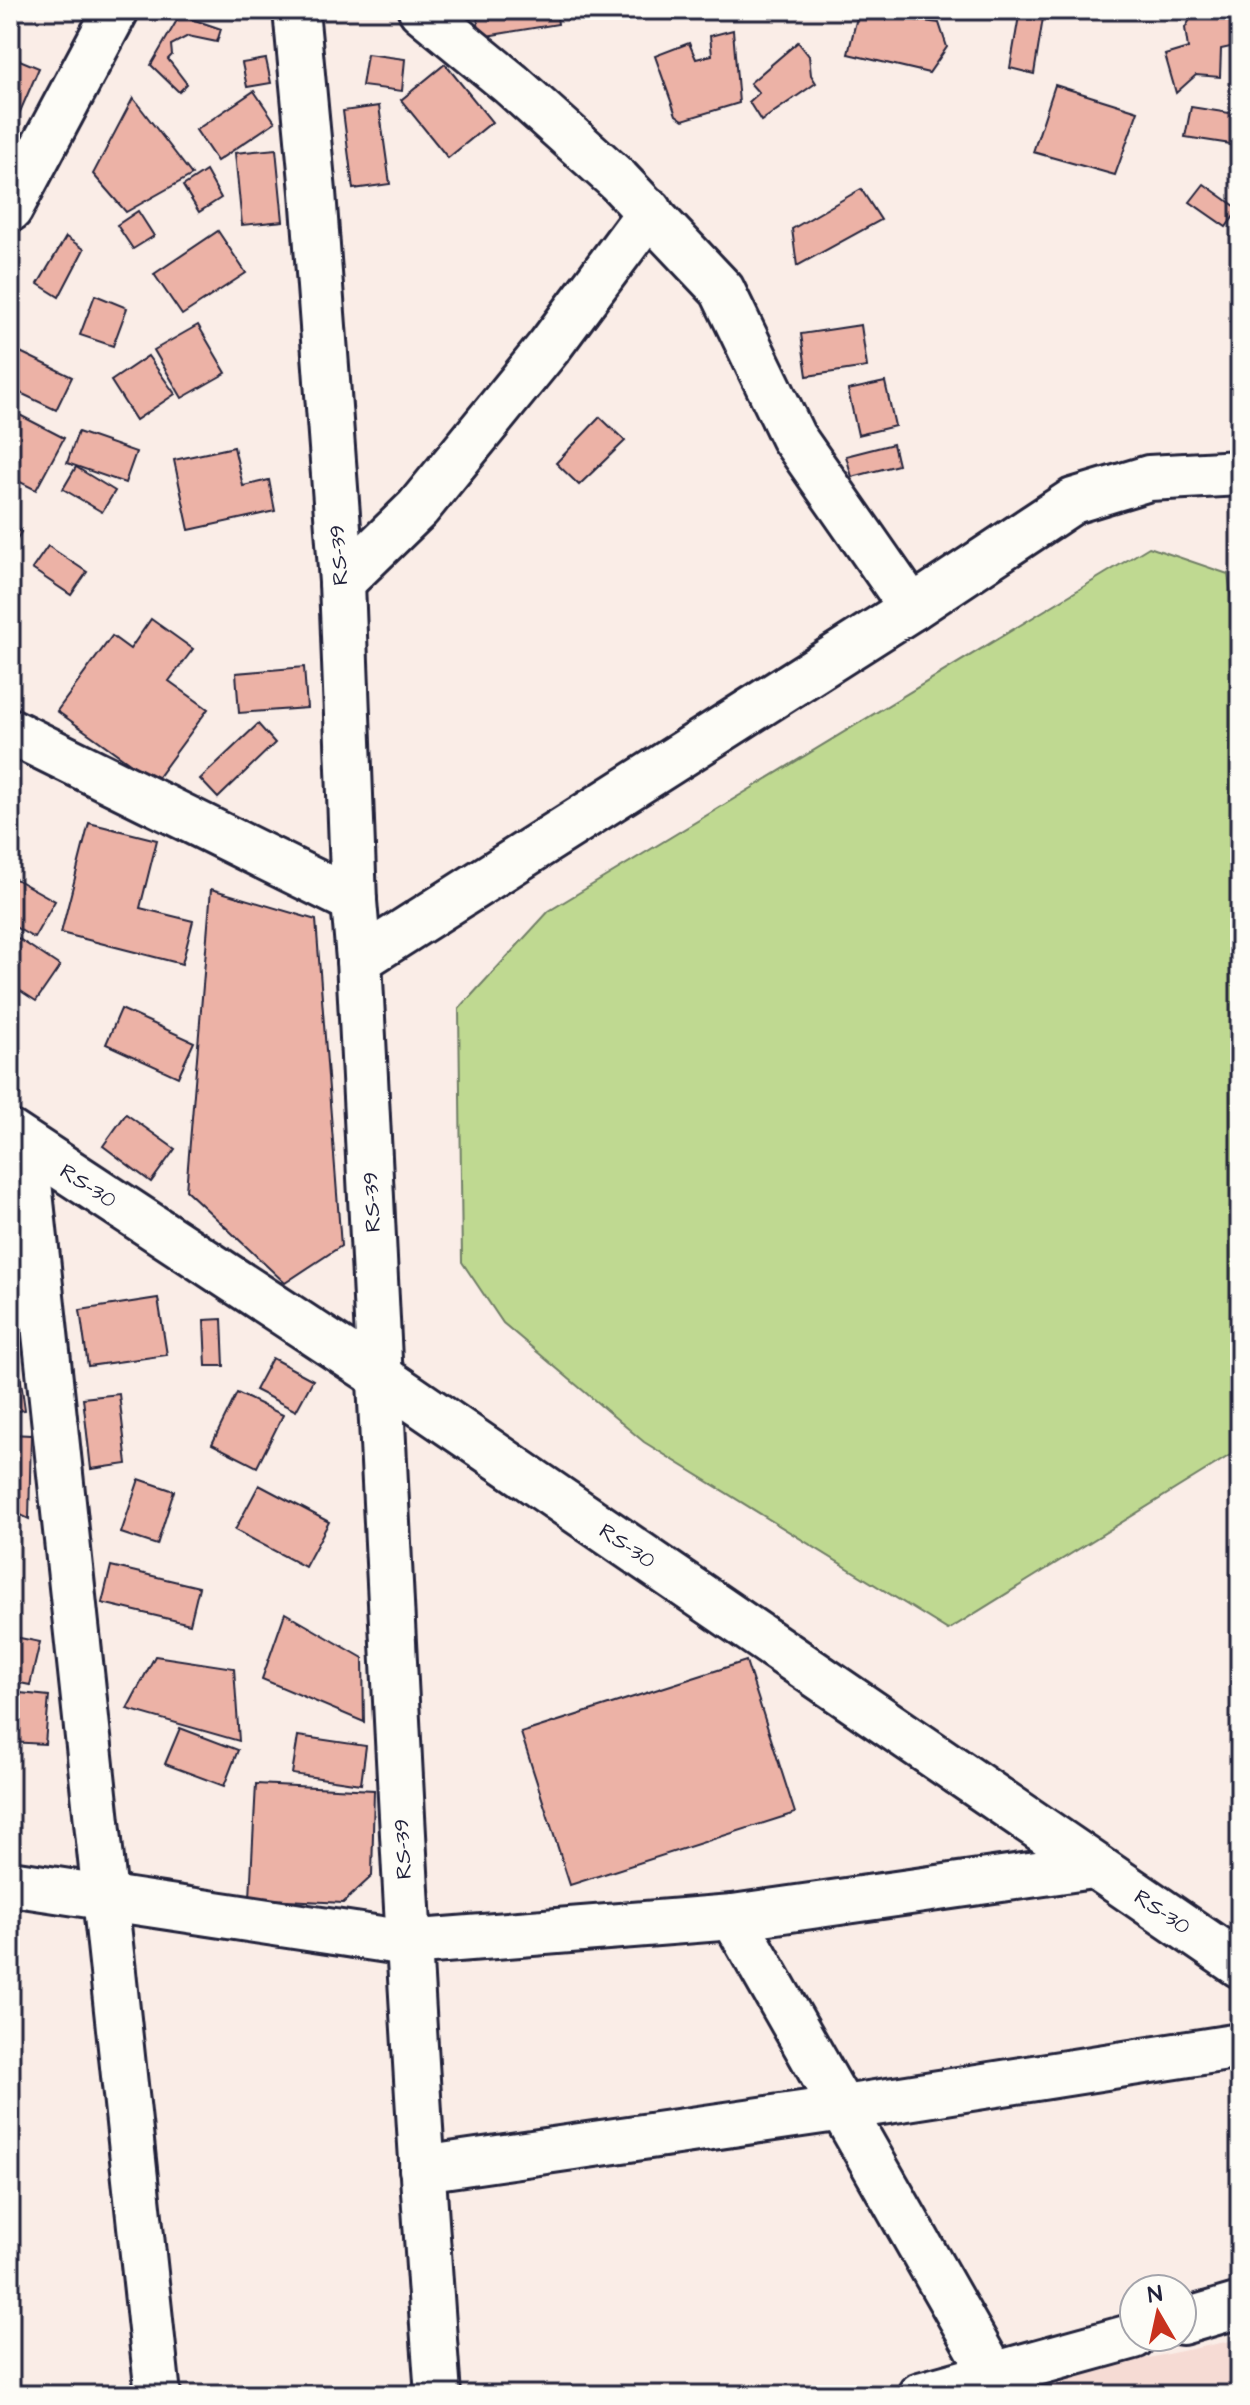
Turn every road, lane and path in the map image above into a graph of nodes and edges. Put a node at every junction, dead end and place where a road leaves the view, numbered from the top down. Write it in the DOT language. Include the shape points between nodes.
graph roads {
  1 [pos="116,10"];
  2 [pos="296,10"];
  3 [pos="421,10"];
  4 [pos="10,209"];
  5 [pos="650,211"];
  6 [pos="1240,473"];
  7 [pos="342,582"];
  8 [pos="912,608"];
  9 [pos="10,731"];
  10 [pos="354,901"];
  11 [pos="359,960"];
  12 [pos="18,1139"];
  13 [pos="381,1377"];
  14 [pos="1093,1866"];
  15 [pos="10,1883"];
  16 [pos="104,1898"];
  17 [pos="733,1917"];
  18 [pos="407,1943"];
  19 [pos="1240,1965"];
  20 [pos="1240,2046"];
  21 [pos="843,2108"];
  22 [pos="422,2169"];
  23 [pos="1240,2305"];
  24 [pos="1198,2317"];
  25 [pos="1118,2341"];
  26 [pos="994,2376"];
  27 [pos="158,2395"];
  28 [pos="438,2395"];
  29 [pos="920,2395"];
  1 -- 4 [label="street"];
  2 -- 7 [label="street, RS-39"];
  3 -- 5 [label="street"];
  5 -- 7 [label="street" via="549,347 418,508"];
  5 -- 8 [label="street" via="722,290 793,437"];
  6 -- 8 [label="street" via="1149,478 1073,501"];
  7 -- 10 [label="street, RS-39"];
  8 -- 11 [label="street"];
  9 -- 10 [label="street"];
  10 -- 11 [label="street, RS-39"];
  11 -- 13 [label="street, RS-39"];
  12 -- 13 [label="street, RS-30"];
  12 -- 16 [label="street"];
  13 -- 14 [label="street, RS-30"];
  13 -- 18 [label="street, RS-39"];
  14 -- 17 [label="street"];
  14 -- 19 [label="street, RS-30"];
  15 -- 16 [label="street"];
  16 -- 18 [label="street"];
  16 -- 27 [label="street"];
  17 -- 18 [label="street"];
  17 -- 21 [label="street"];
  18 -- 22 [label="street, RS-39"];
  20 -- 21 [label="street"];
  21 -- 22 [label="street"];
  21 -- 26 [label="street"];
  22 -- 28 [label="street, RS-39"];
  23 -- 24 [label="street"];
  25 -- 26 [label="street"];
  26 -- 29 [label="street"];
}
